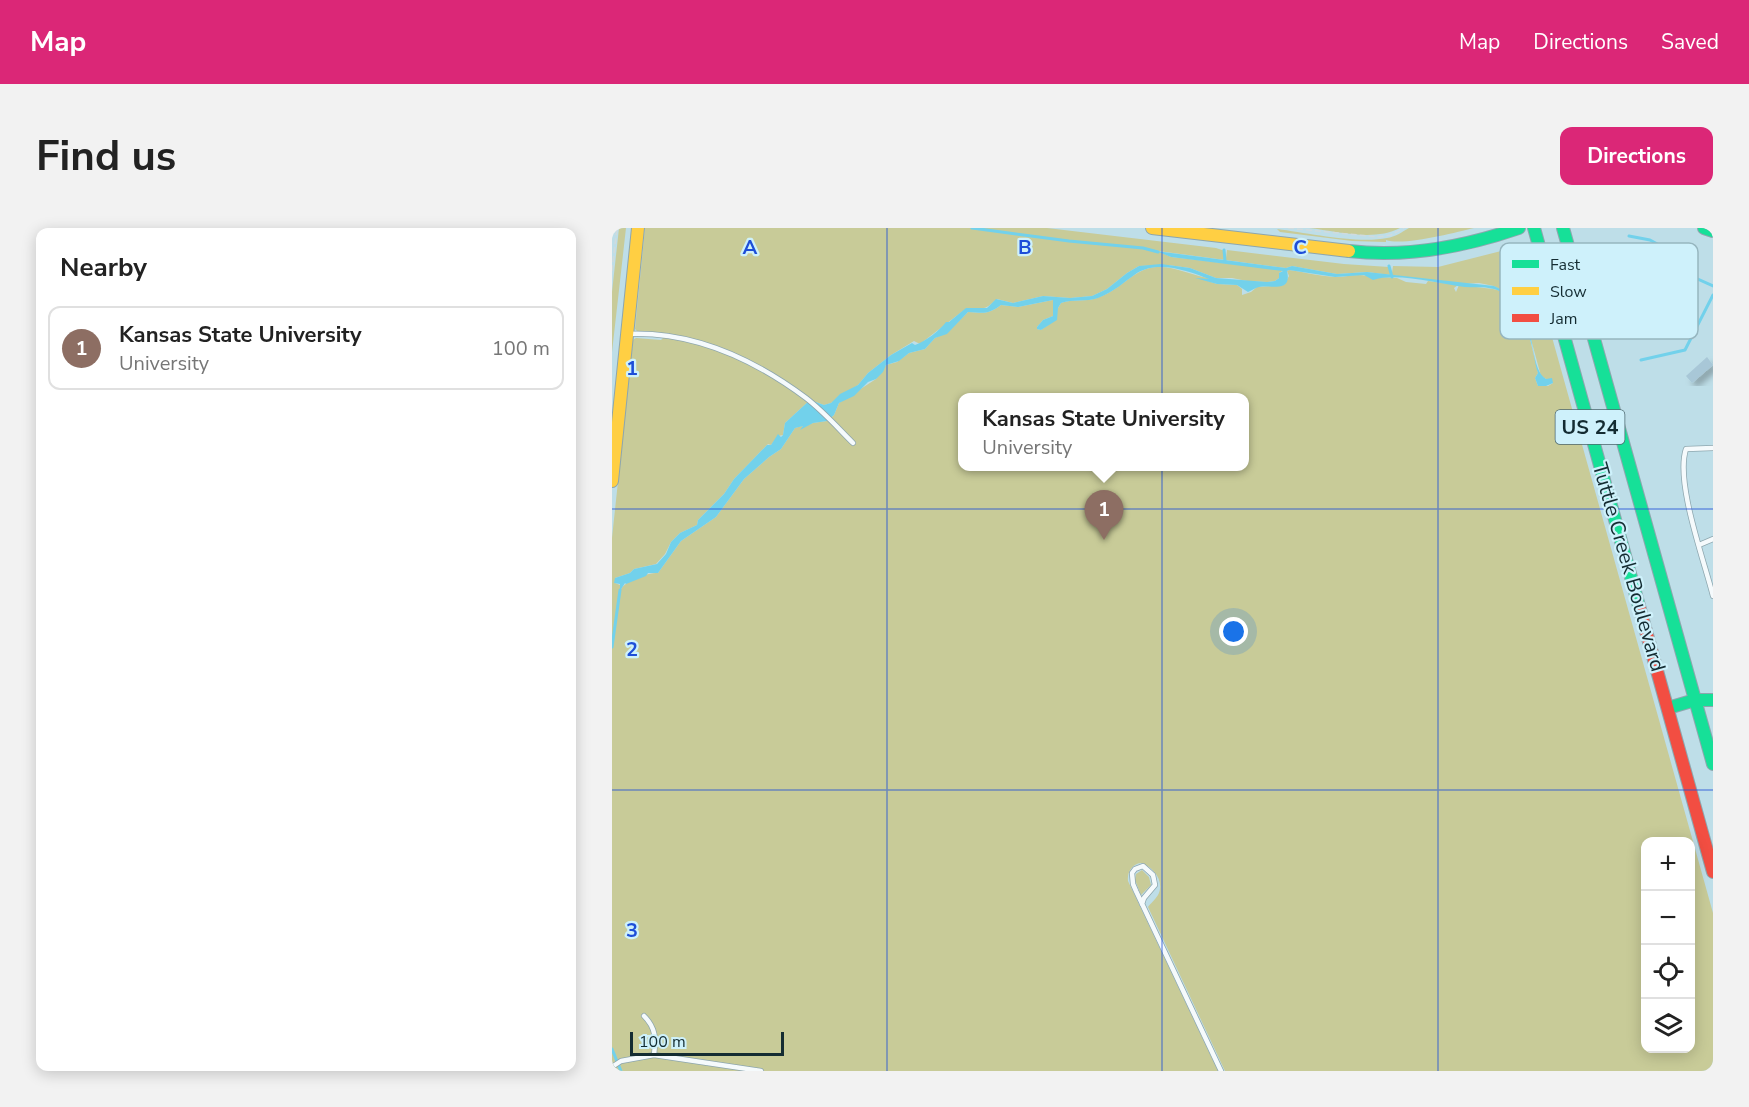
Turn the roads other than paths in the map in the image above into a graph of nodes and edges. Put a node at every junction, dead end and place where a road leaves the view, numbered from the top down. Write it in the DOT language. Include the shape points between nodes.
graph roads {
  1 [pos="638,228"];
  2 [pos="1152,228"];
  3 [pos="1519,228"];
  4 [pos="1534,228"];
  5 [pos="1563,228"];
  6 [pos="1704,228"];
  7 [pos="1713,231"];
  8 [pos="1538,243"];
  9 [pos="1567,243"];
  10 [pos="627,334"];
  11 [pos="1565,339"];
  12 [pos="1594,339"];
  13 [pos="853,443"];
  14 [pos="1713,448"];
  15 [pos="612,481"];
  16 [pos="1713,539"];
  17 [pos="1699,545"];
  18 [pos="1712,587"];
  19 [pos="1713,596"];
  20 [pos="1695,700"];
  21 [pos="1713,700"];
  22 [pos="1668,708"];
  23 [pos="1713,764"];
  24 [pos="1713,872"];
  25 [pos="1142,904"];
  26 [pos="644,1016"];
  27 [pos="654,1055"];
  28 [pos="612,1067"];
  29 [pos="761,1071"];
  30 [pos="1221,1071"];
  1 -- 10 [label="main road"];
  2 -- 3 [label="main road" via="1352,253 1396,254 1441,250"];
  4 -- 8 [label="main road, Tuttle Creek Boulevard / US 24"];
  5 -- 9 [label="main road, Tuttle Creek Boulevard / US 24"];
  6 -- 7 [label="main road"];
  10 -- 13 [label="lane" via="695,342 746,360 805,398"];
  10 -- 15 [label="main road"];
  11 -- 22 [label="main road, Tuttle Creek Boulevard / US 24"];
  12 -- 20 [label="main road, Tuttle Creek Boulevard / US 24"];
  14 -- 17 [label="lane" via="1686,449 1683,459 1684,481"];
  16 -- 17 [label="lane"];
  17 -- 18 [label="lane"];
  18 -- 19 [label="lane"];
  20 -- 21 [label="main road"];
  20 -- 22 [label="main road"];
  20 -- 23 [label="main road, Tuttle Creek Boulevard / US 24"];
  22 -- 24 [label="main road, Tuttle Creek Boulevard / US 24"];
  25 -- 25 [label="lane" via="1132,877 1143,866 1153,875 1155,885"];
  25 -- 30 [label="lane"];
  26 -- 27 [label="lane" via="655,1034"];
  27 -- 28 [label="lane" via="621,1061"];
  27 -- 29 [label="lane"];
}
